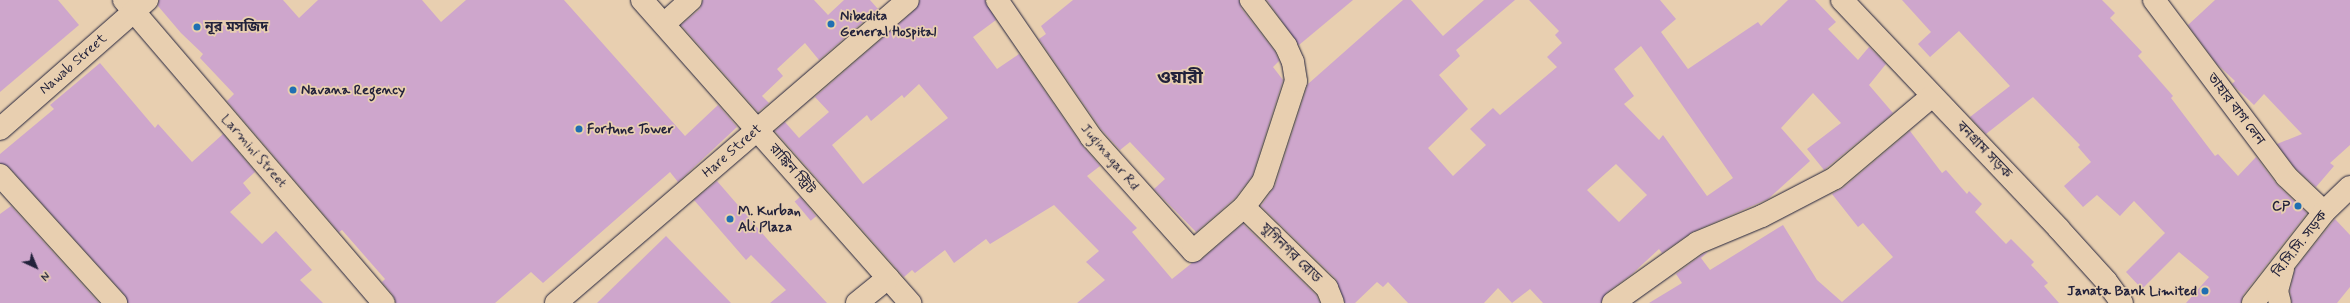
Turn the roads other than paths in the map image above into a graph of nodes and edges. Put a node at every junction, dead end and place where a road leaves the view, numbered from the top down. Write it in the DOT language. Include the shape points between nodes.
graph roads {
  1 [pos="642,0"];
  2 [pos="691,0"];
  3 [pos="908,0"];
  4 [pos="998,0"];
  5 [pos="1251,0"];
  6 [pos="1842,0"];
  7 [pos="2154,0"];
  8 [pos="135,4"];
  9 [pos="664,24"];
  10 [pos="1932,96"];
  11 [pos="0,129"];
  12 [pos="757,130"];
  13 [pos="0,175"];
  14 [pos="2350,187"];
  15 [pos="1244,207"];
  16 [pos="2324,212"];
  17 [pos="2285,263"];
  18 [pos="888,278"];
  19 [pos="116,303"];
  20 [pos="384,303"];
  21 [pos="556,303"];
  22 [pos="857,303"];
  23 [pos="910,303"];
  24 [pos="1333,303"];
  25 [pos="1613,303"];
  26 [pos="2122,303"];
  27 [pos="2254,303"];
  28 [pos="2280,303"];
  1 -- 9 [label="street, রাঙ্কিন স্ট্রিট"];
  2 -- 9 [label="street"];
  3 -- 12 [label="street, Hare Street"];
  4 -- 15 [label="street, Juginagar Rd" via="1091,137 1193,251"];
  5 -- 15 [label="street" via="1286,46 1293,62 1296,81 1263,182"];
  6 -- 10 [label="street, বনগ্রাম সড়ক"];
  7 -- 16 [label="street, তাহার বাগ লেন" via="2286,176"];
  8 -- 11 [label="street, Nawab Street"];
  8 -- 20 [label="street, Larmini Street"];
  9 -- 12 [label="street, রাঙ্কিন স্ট্রিট"];
  10 -- 25 [label="street" via="1835,178 1762,216 1697,243"];
  10 -- 26 [label="street, বনগ্রাম সড়ক" via="2059,229 2106,281"];
  12 -- 18 [label="street, রাঙ্কিন স্ট্রিট"];
  12 -- 21 [label="street, Hare Street"];
  13 -- 19 [label="street"];
  14 -- 16 [label="street, বি.সি.সি. সড়ক"];
  15 -- 24 [label="street, যুগিনগর রোড" via="1327,288"];
  16 -- 17 [label="street, বি.সি.সি. সড়ক"];
  17 -- 27 [label="street, বি.সি.সি. সড়ক"];
  17 -- 28 [label="street" via="2277,291"];
  18 -- 22 [label="street"];
  18 -- 23 [label="street, রাঙ্কিন স্ট্রিট"];
}
